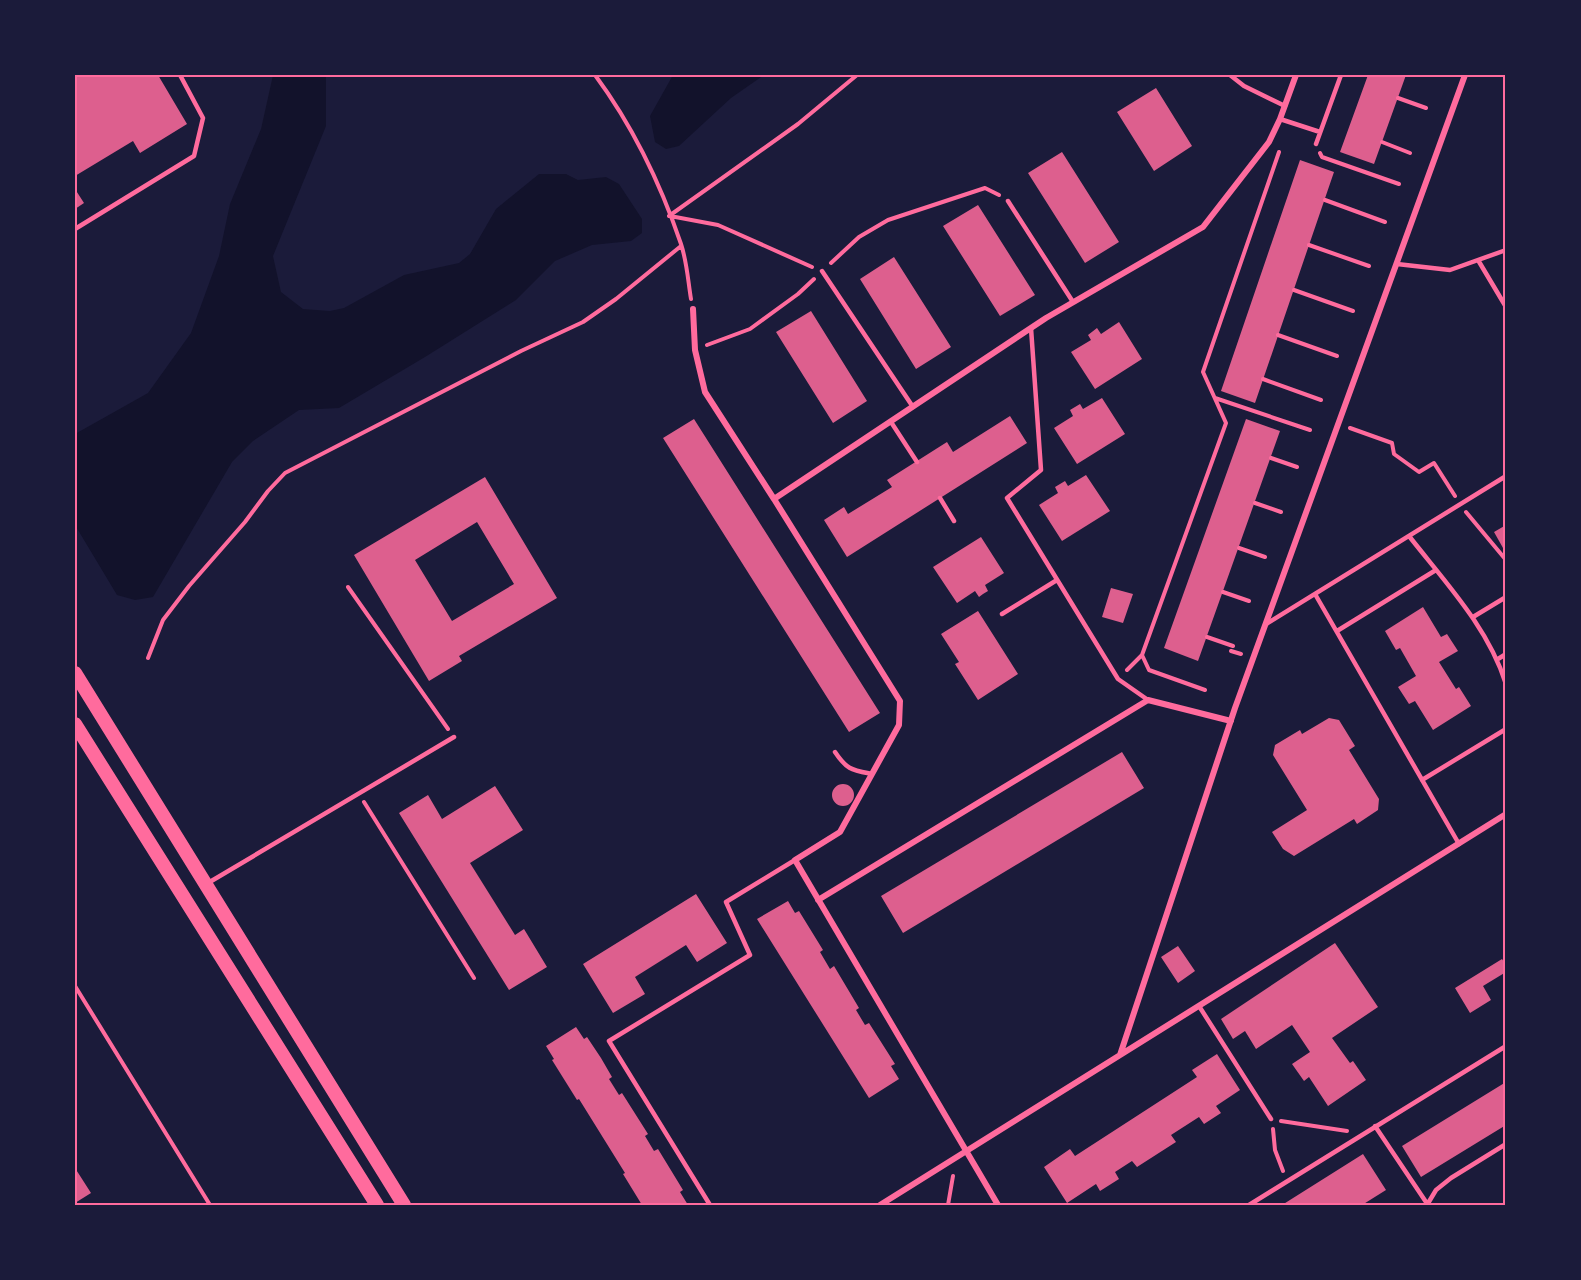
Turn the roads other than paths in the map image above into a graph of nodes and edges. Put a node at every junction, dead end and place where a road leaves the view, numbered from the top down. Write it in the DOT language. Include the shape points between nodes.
graph roads {
  1 [pos="180,75"];
  2 [pos="1230,75"];
  3 [pos="1296,75"];
  4 [pos="1341,75"];
  5 [pos="1465,75"];
  6 [pos="1285,106"];
  7 [pos="1281,119"];
  8 [pos="1320,132"];
  9 [pos="1316,144"];
  10 [pos="1008,201"];
  11 [pos="75,229"];
  12 [pos="1506,250"];
  13 [pos="1478,260"];
  14 [pos="1397,264"];
  15 [pos="822,271"];
  16 [pos="1073,302"];
  17 [pos="1506,306"];
  18 [pos="693,309"];
  19 [pos="1031,328"];
  20 [pos="913,407"];
  21 [pos="891,422"];
  22 [pos="917,462"];
  23 [pos="1506,476"];
  24 [pos="940,498"];
  25 [pos="774,499"];
  26 [pos="954,521"];
  27 [pos="1409,536"];
  28 [pos="1436,570"];
  29 [pos="1057,580"];
  30 [pos="1315,594"];
  31 [pos="1506,597"];
  32 [pos="1002,615"];
  33 [pos="1473,617"];
  34 [pos="1266,624"];
  35 [pos="1337,631"];
  36 [pos="1506,654"];
  37 [pos="1498,659"];
  38 [pos="75,673"];
  39 [pos="1506,684"];
  40 [pos="1148,700"];
  41 [pos="1231,721"];
  42 [pos="75,724"];
  43 [pos="1506,729"];
  44 [pos="454,737"];
  45 [pos="835,752"];
  46 [pos="872,774"];
  47 [pos="1422,780"];
  48 [pos="1506,814"];
  49 [pos="1459,844"];
  50 [pos="795,860"];
  51 [pos="205,884"];
  52 [pos="819,900"];
  53 [pos="1199,1006"];
  54 [pos="1506,1046"];
  55 [pos="1120,1055"];
  56 [pos="1271,1119"];
  57 [pos="1375,1125"];
  58 [pos="1506,1144"];
  59 [pos="967,1151"];
  60 [pos="377,1205"];
  61 [pos="404,1205"];
  62 [pos="710,1205"];
  63 [pos="880,1205"];
  64 [pos="998,1205"];
  65 [pos="1249,1205"];
  66 [pos="1427,1205"];
  1 -- 11 [label="lane" via="203,118 195,156"];
  2 -- 6 [label="lane"];
  3 -- 6 [label="street"];
  4 -- 8 [label="lane"];
  5 -- 14 [label="street"];
  6 -- 7 [label="street"];
  7 -- 8 [label="lane"];
  7 -- 16 [label="street" via="1269,142 1203,227"];
  8 -- 9 [label="lane"];
  10 -- 16 [label="lane"];
  12 -- 13 [label="lane"];
  13 -- 14 [label="lane" via="1450,270"];
  13 -- 17 [label="lane"];
  14 -- 34 [label="street"];
  15 -- 20 [label="lane"];
  16 -- 19 [label="street"];
  18 -- 25 [label="street" via="695,350 705,392"];
  19 -- 20 [label="street"];
  19 -- 29 [label="lane" via="1041,470 1007,498"];
  20 -- 21 [label="street"];
  21 -- 22 [label="lane"];
  21 -- 25 [label="street"];
  23 -- 27 [label="lane"];
  24 -- 26 [label="lane"];
  25 -- 46 [label="street" via="900,701 900,725"];
  27 -- 28 [label="lane"];
  27 -- 30 [label="lane"];
  28 -- 33 [label="lane"];
  28 -- 35 [label="lane"];
  29 -- 32 [label="lane"];
  29 -- 40 [label="lane" via="1118,679"];
  30 -- 34 [label="lane"];
  30 -- 35 [label="lane"];
  31 -- 33 [label="lane"];
  33 -- 37 [label="lane"];
  34 -- 41 [label="street"];
  35 -- 47 [label="lane"];
  36 -- 37 [label="lane"];
  37 -- 39 [label="lane"];
  38 -- 51 [label="main road"];
  40 -- 41 [label="street"];
  40 -- 52 [label="street"];
  41 -- 55 [label="street"];
  42 -- 60 [label="main road"];
  43 -- 47 [label="lane"];
  44 -- 51 [label="lane"];
  45 -- 46 [label="lane" via="850,769"];
  46 -- 50 [label="street" via="840,832"];
  47 -- 49 [label="lane"];
  48 -- 49 [label="street"];
  49 -- 53 [label="street"];
  50 -- 52 [label="street"];
  50 -- 62 [label="lane" via="726,902 750,955 609,1041"];
  51 -- 61 [label="main road"];
  52 -- 59 [label="street"];
  53 -- 55 [label="street"];
  53 -- 56 [label="lane"];
  54 -- 57 [label="lane"];
  55 -- 59 [label="street"];
  57 -- 65 [label="lane"];
  57 -- 66 [label="lane"];
  58 -- 66 [label="lane" via="1450,1178"];
  59 -- 63 [label="street"];
  59 -- 64 [label="street"];
}
